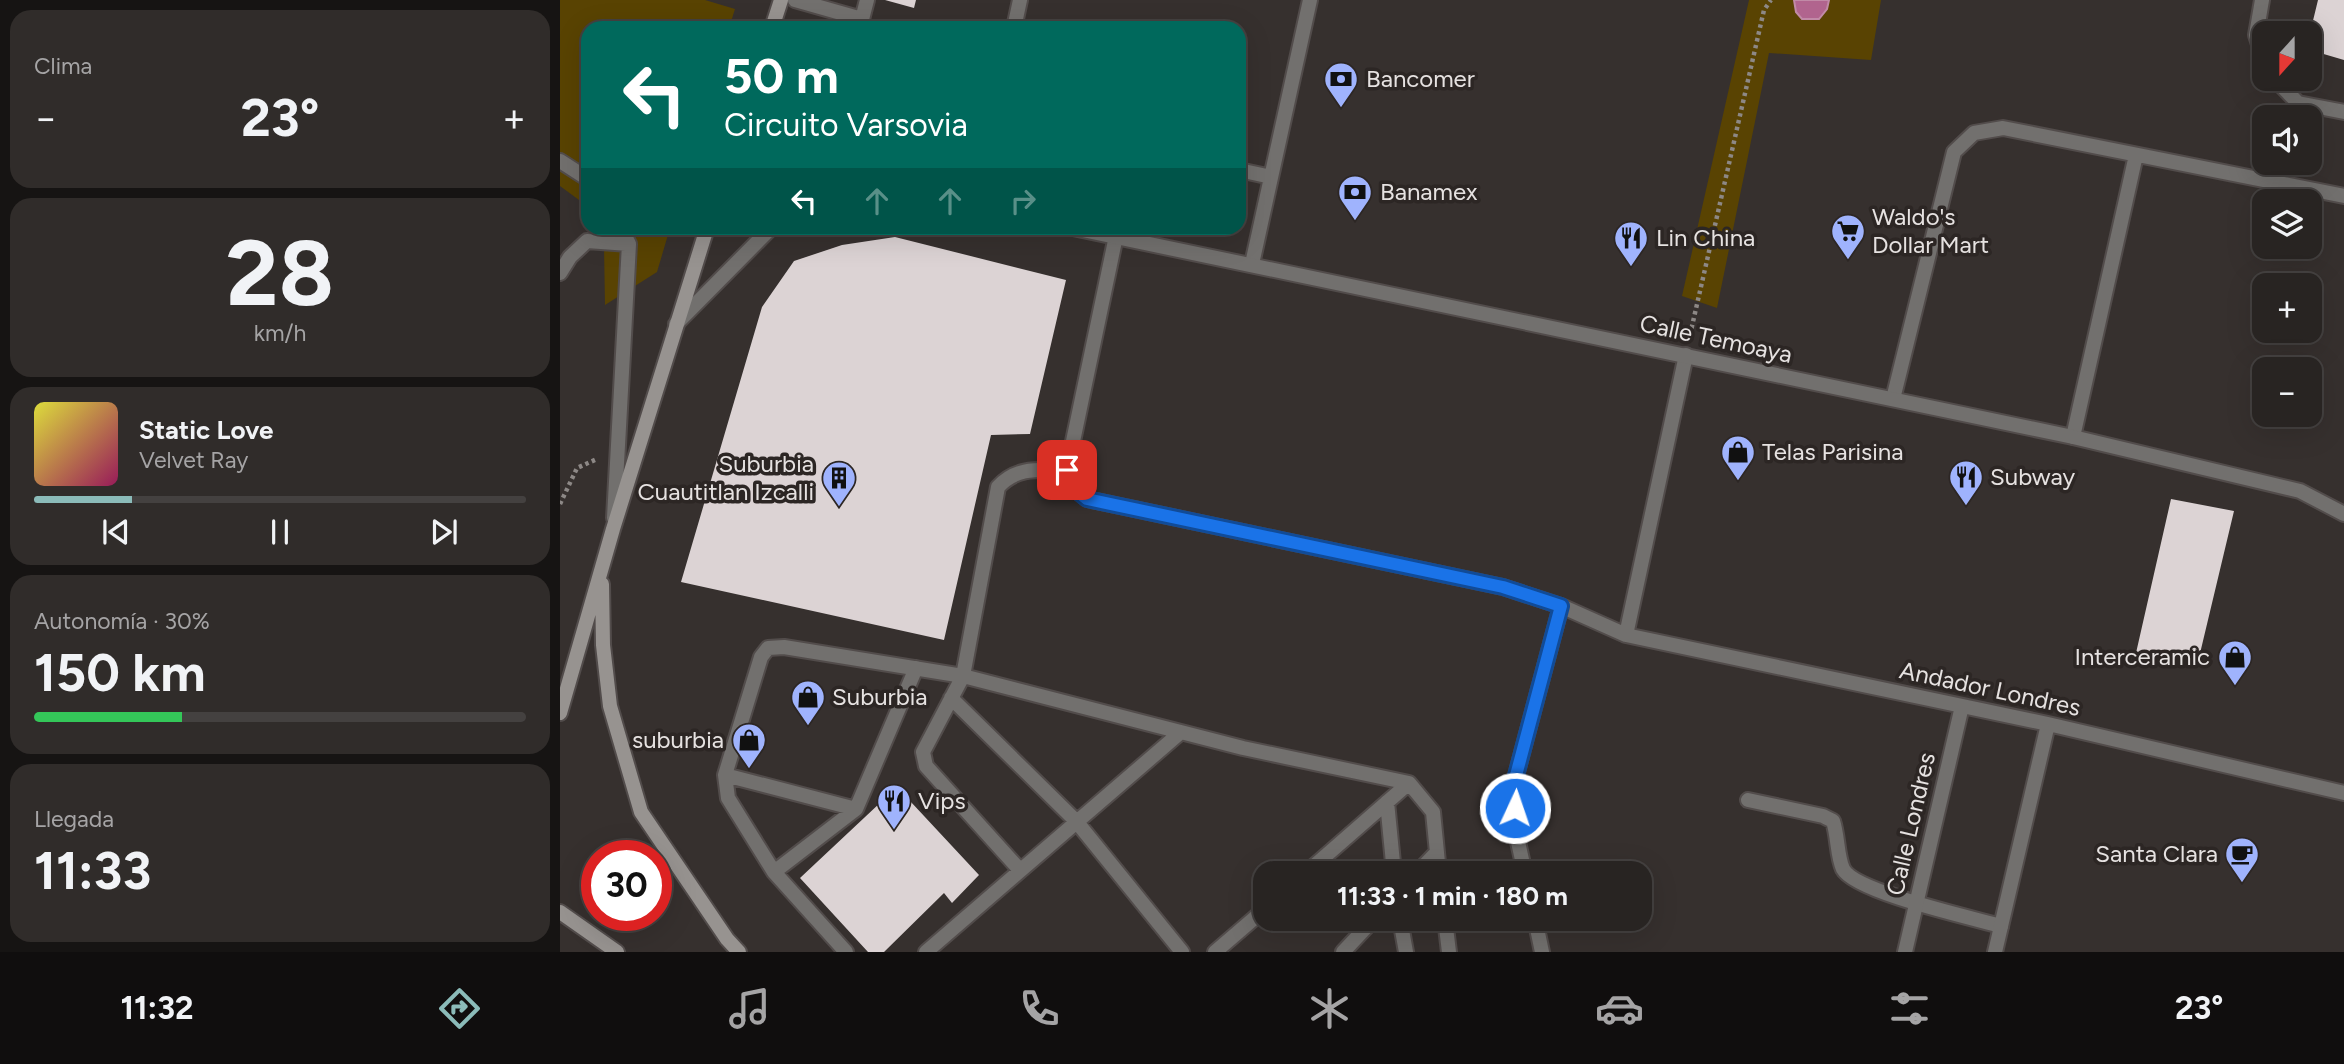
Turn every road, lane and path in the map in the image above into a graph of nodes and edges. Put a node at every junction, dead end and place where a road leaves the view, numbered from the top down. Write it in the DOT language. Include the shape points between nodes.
graph roads {
  1 [pos="781,0"];
  2 [pos="795,0"];
  3 [pos="867,0"];
  4 [pos="1020,0"];
  5 [pos="1310,0"];
  6 [pos="1771,0"];
  7 [pos="2262,0"];
  8 [pos="774,21"];
  9 [pos="855,21"];
  10 [pos="862,21"];
  11 [pos="1016,21"];
  12 [pos="2258,21"];
  13 [pos="2286,91"];
  14 [pos="2344,111"];
  15 [pos="2136,155"];
  16 [pos="560,161"];
  17 [pos="1246,172"];
  18 [pos="581,174"];
  19 [pos="1271,177"];
  20 [pos="2344,196"];
  21 [pos="624,235"];
  22 [pos="705,235"];
  23 [pos="764,235"];
  24 [pos="1111,235"];
  25 [pos="1116,236"];
  26 [pos="629,244"];
  27 [pos="1252,264"];
  28 [pos="560,273"];
  29 [pos="675,325"];
  30 [pos="1686,355"];
  31 [pos="1893,399"];
  32 [pos="2073,437"];
  33 [pos="617,451"];
  34 [pos="1067,470"];
  35 [pos="560,504"];
  36 [pos="2344,514"];
  37 [pos="613,529"];
  38 [pos="602,568"];
  39 [pos="1561,606"];
  40 [pos="1626,635"];
  41 [pos="916,668"];
  42 [pos="963,676"];
  43 [pos="951,698"];
  44 [pos="1962,706"];
  45 [pos="560,713"];
  46 [pos="2048,724"];
  47 [pos="1181,732"];
  48 [pos="725,775"];
  49 [pos="1409,783"];
  50 [pos="2344,793"];
  51 [pos="1748,800"];
  52 [pos="1387,802"];
  53 [pos="856,809"];
  54 [pos="1076,821"];
  55 [pos="1437,852"];
  56 [pos="1320,861"];
  57 [pos="1393,861"];
  58 [pos="1428,861"];
  59 [pos="1438,861"];
  60 [pos="1522,861"];
  61 [pos="1019,869"];
  62 [pos="774,872"];
  63 [pos="1916,902"];
  64 [pos="560,912"];
  65 [pos="1253,919"];
  66 [pos="2001,926"];
  67 [pos="1363,931"];
  68 [pos="1402,931"];
  69 [pos="1446,931"];
  70 [pos="1538,931"];
  71 [pos="617,952"];
  72 [pos="739,952"];
  73 [pos="846,952"];
  74 [pos="926,952"];
  75 [pos="1182,952"];
  76 [pos="1215,952"];
  77 [pos="1343,952"];
  78 [pos="1406,952"];
  79 [pos="1448,952"];
  80 [pos="1542,952"];
  81 [pos="1905,952"];
  82 [pos="1995,952"];
  1 -- 8 [label="main road"];
  2 -- 9 [label="street"];
  3 -- 10 [label="street"];
  4 -- 11 [label="street"];
  5 -- 19 [label="street"];
  6 -- 30 [label="path" via="1765,10"];
  7 -- 12 [label="street"];
  13 -- 14 [label="street" via="2298,103"];
  15 -- 20 [label="street"];
  15 -- 31 [label="street" via="2003,128 1974,134 1954,152"];
  15 -- 32 [label="street"];
  16 -- 18 [label="street"];
  17 -- 19 [label="street"];
  19 -- 27 [label="street"];
  21 -- 26 [label="street"];
  22 -- 29 [label="main road"];
  23 -- 29 [label="street"];
  24 -- 25 [label="street, Calle Temoaya"];
  25 -- 27 [label="street, Calle Temoaya"];
  25 -- 34 [label="street"];
  26 -- 28 [label="street" via="587,242"];
  26 -- 33 [label="street"];
  27 -- 30 [label="street, Calle Temoaya"];
  29 -- 37 [label="main road"];
  30 -- 31 [label="street, Calle Temoaya"];
  30 -- 40 [label="street"];
  31 -- 32 [label="street, Calle Temoaya"];
  32 -- 36 [label="street, Calle Temoaya" via="2300,491"];
  33 -- 35 [label="path" via="577,468"];
  33 -- 37 [label="street"];
  34 -- 39 [label="street, Andador Londres" via="1072,487 1087,499 1503,587"];
  34 -- 42 [label="street" via="1027,470 1009,476 998,488"];
  37 -- 38 [label="main road"];
  38 -- 45 [label="main road"];
  38 -- 72 [label="main road" via="610,706 641,812"];
  39 -- 40 [label="street, Andador Londres"];
  39 -- 60 [label="street" via="1514,783"];
  40 -- 44 [label="street, Andador Londres"];
  41 -- 42 [label="street"];
  41 -- 48 [label="street" via="768,648 761,657"];
  41 -- 53 [label="street"];
  42 -- 43 [label="street"];
  42 -- 47 [label="street"];
  43 -- 54 [label="street"];
  43 -- 61 [label="street" via="928,737 923,752 926,766"];
  44 -- 46 [label="street, Andador Londres"];
  44 -- 63 [label="street, Calle Londres"];
  46 -- 50 [label="street, Andador Londres"];
  46 -- 66 [label="street"];
  47 -- 49 [label="street"];
  47 -- 54 [label="street"];
  48 -- 53 [label="street"];
  48 -- 62 [label="street" via="728,798"];
  49 -- 52 [label="street"];
  49 -- 55 [label="street" via="1433,812"];
  51 -- 63 [label="street" via="1833,821 1843,869 1852,880"];
  52 -- 56 [label="street"];
  52 -- 57 [label="street"];
  53 -- 62 [label="street"];
  54 -- 61 [label="street"];
  54 -- 75 [label="street"];
  55 -- 58 [label="street"];
  55 -- 59 [label="street"];
  61 -- 74 [label="street"];
  62 -- 73 [label="street"];
  63 -- 66 [label="street"];
  63 -- 81 [label="street, Calle Londres"];
  64 -- 71 [label="main road"];
  65 -- 76 [label="street"];
  66 -- 82 [label="street"];
  67 -- 77 [label="street"];
  68 -- 78 [label="street"];
  69 -- 79 [label="street"];
  70 -- 80 [label="street"];
}
